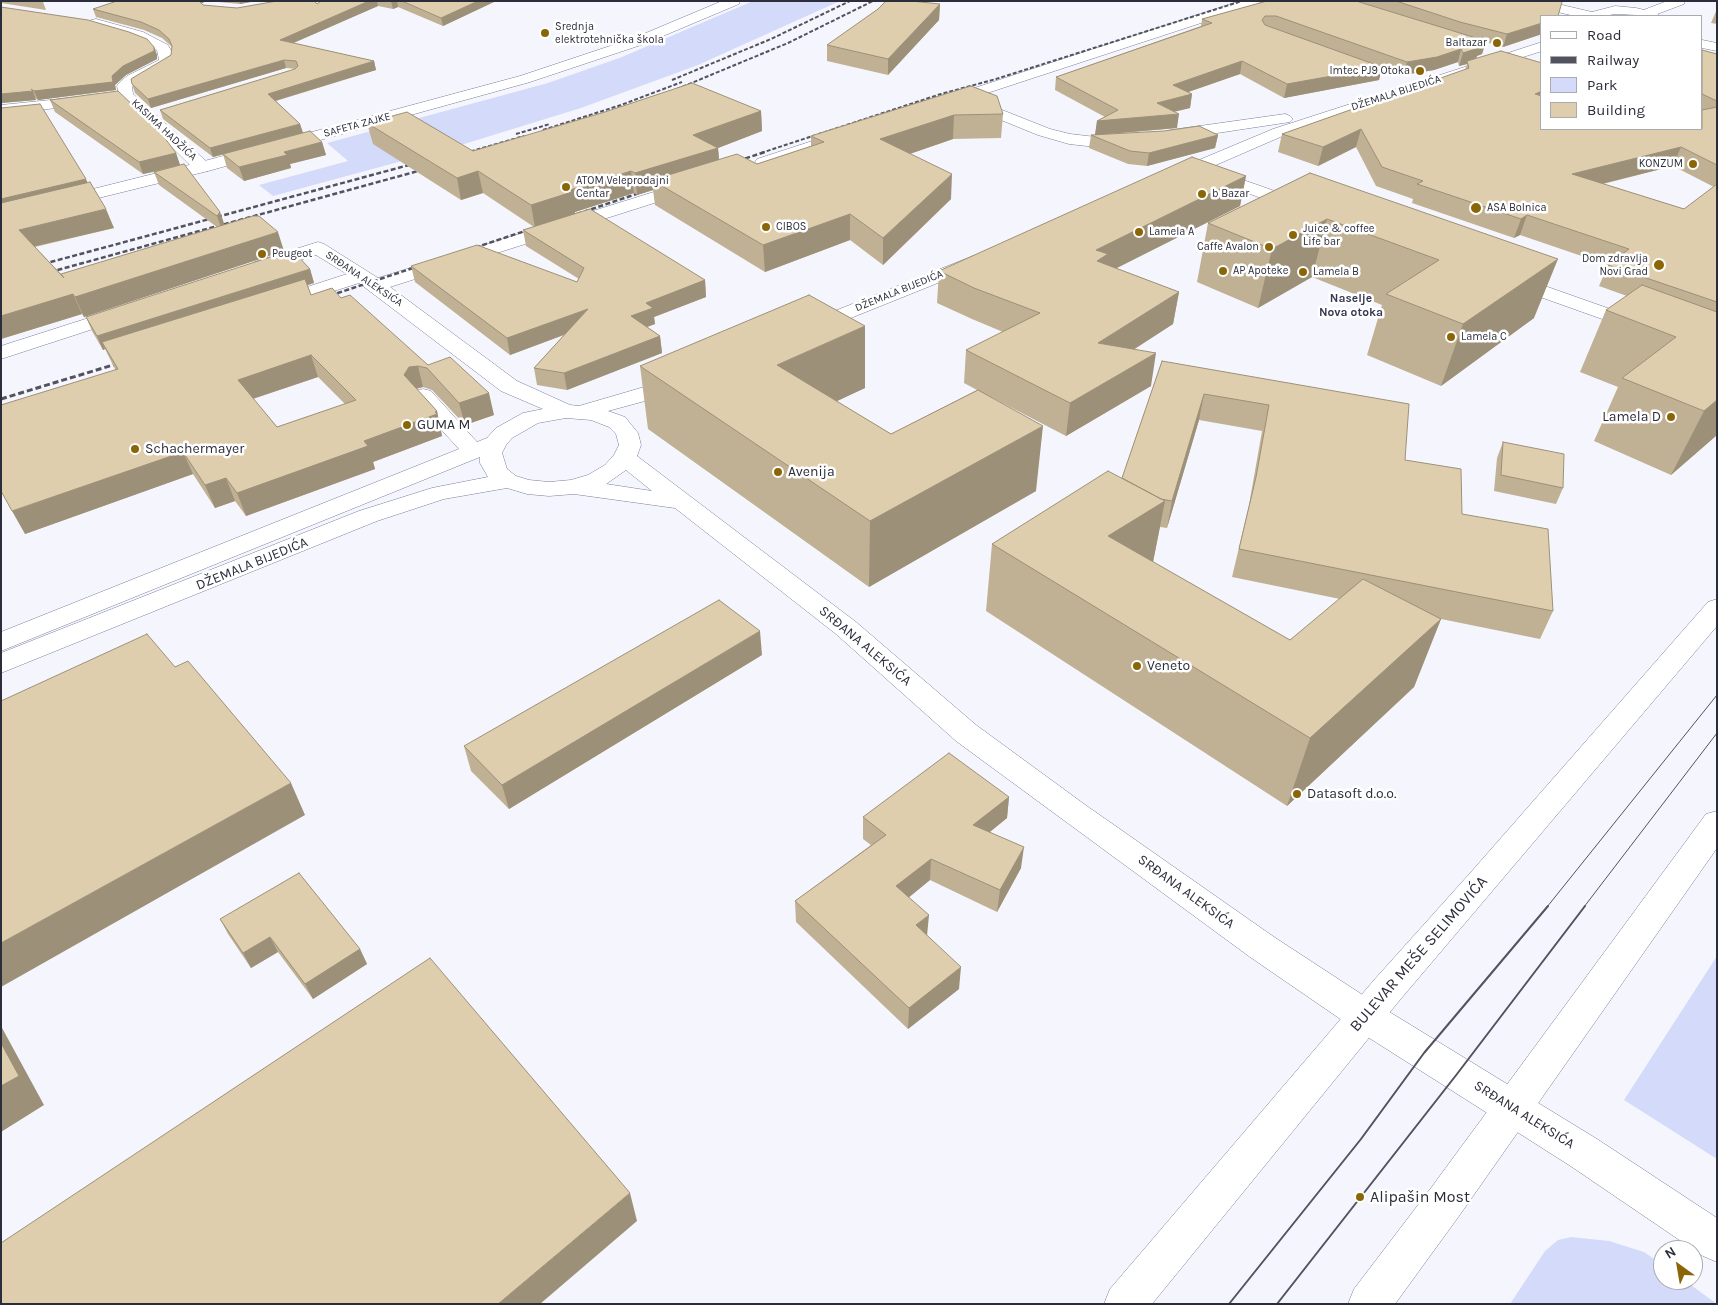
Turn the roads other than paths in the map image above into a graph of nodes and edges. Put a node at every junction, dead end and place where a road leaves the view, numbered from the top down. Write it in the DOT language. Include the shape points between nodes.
graph roads {
  1 [pos="734,1"];
  2 [pos="1254,1"];
  3 [pos="1527,1"];
  4 [pos="1560,1"];
  5 [pos="1678,1"];
  6 [pos="1601,13"];
  7 [pos="1587,15"];
  8 [pos="1649,15"];
  9 [pos="83,21"];
  10 [pos="1703,44"];
  11 [pos="1540,47"];
  12 [pos="1717,47"];
  13 [pos="1485,48"];
  14 [pos="1510,55"];
  15 [pos="1389,77"];
  16 [pos="1414,86"];
  17 [pos="126,95"];
  18 [pos="958,98"];
  19 [pos="39,107"];
  20 [pos="931,107"];
  21 [pos="1,110"];
  22 [pos="166,111"];
  23 [pos="1336,112"];
  24 [pos="149,116"];
  25 [pos="1,121"];
  26 [pos="1214,129"];
  27 [pos="858,131"];
  28 [pos="1249,145"];
  29 [pos="751,166"];
  30 [pos="202,167"];
  31 [pos="1196,168"];
  32 [pos="706,180"];
  33 [pos="1160,183"];
  34 [pos="1320,213"];
  35 [pos="1,217"];
  36 [pos="988,255"];
  37 [pos="239,273"];
  38 [pos="1493,274"];
  39 [pos="368,281"];
  40 [pos="140,307"];
  41 [pos="259,309"];
  42 [pos="1655,331"];
  43 [pos="793,334"];
  44 [pos="1,353"];
  45 [pos="694,374"];
  46 [pos="509,386"];
  47 [pos="659,390"];
  48 [pos="422,396"];
  49 [pos="573,411"];
  50 [pos="516,425"];
  51 [pos="627,432"];
  52 [pos="484,447"];
  53 [pos="625,458"];
  54 [pos="508,480"];
  55 [pos="573,487"];
  56 [pos="684,502"];
  57 [pos="1717,608"];
  58 [pos="1,642"];
  59 [pos="1,664"];
  60 [pos="1717,823"];
  61 [pos="1365,1016"];
  62 [pos="1512,1108"];
  63 [pos="1717,1242"];
  64 [pos="1125,1304"];
  65 [pos="1369,1304"];
  1 -- 30 [label="street, SAFETA ZAJKE" via="639,41 525,79"];
  2 -- 18 [label="street"];
  3 -- 7 [label="street"];
  4 -- 6 [label="street"];
  5 -- 8 [label="street"];
  6 -- 8 [label="street" via="1625,11"];
  9 -- 17 [label="street, KASIMA HADŽIĆA" via="138,34 163,48 166,62 124,86"];
  10 -- 12 [label="street"];
  11 -- 14 [label="street, DŽEMALA BIJEDIĆA"];
  13 -- 14 [label="street"];
  14 -- 16 [label="street, DŽEMALA BIJEDIĆA"];
  15 -- 16 [label="street"];
  16 -- 23 [label="street, DŽEMALA BIJEDIĆA"];
  17 -- 19 [label="street"];
  17 -- 24 [label="street, KASIMA HADŽIĆA"];
  18 -- 20 [label="street"];
  18 -- 26 [label="street, DŽEMALA BIJEDIĆA" via="1069,139 1096,142"];
  19 -- 21 [label="street"];
  19 -- 25 [label="street"];
  22 -- 24 [label="street"];
  23 -- 26 [label="street, DŽEMALA BIJEDIĆA"];
  23 -- 28 [label="street, DŽEMALA BIJEDIĆA"];
  24 -- 30 [label="street, KASIMA HADŽIĆA"];
  26 -- 28 [label="street"];
  27 -- 29 [label="street"];
  28 -- 31 [label="street, DŽEMALA BIJEDIĆA"];
  30 -- 35 [label="street, SAFETA ZAJKE"];
  31 -- 33 [label="street, DŽEMALA BIJEDIĆA"];
  31 -- 34 [label="street"];
  32 -- 39 [label="street"];
  36 -- 43 [label="street, DŽEMALA BIJEDIĆA"];
  37 -- 39 [label="street, SRĐANA ALEKSIĆA" via="318,248"];
  38 -- 42 [label="street"];
  39 -- 41 [label="street"];
  39 -- 46 [label="street, SRĐANA ALEKSIĆA"];
  40 -- 44 [label="street"];
  45 -- 47 [label="street"];
  46 -- 49 [label="street, SRĐANA ALEKSIĆA"];
  46 -- 50 [label="street"];
  47 -- 49 [label="street"];
  47 -- 51 [label="street"];
  48 -- 52 [label="street"];
  49 -- 50 [label="street, DŽEMALA BIJEDIĆA" via="548,413"];
  49 -- 51 [label="street" via="607,417"];
  50 -- 52 [label="street, DŽEMALA BIJEDIĆA"];
  51 -- 53 [label="street" via="630,445"];
  52 -- 54 [label="street" via="491,453 497,473"];
  52 -- 58 [label="street, DŽEMALA BIJEDIĆA"];
  53 -- 55 [label="street" via="596,480"];
  53 -- 56 [label="street, SRĐANA ALEKSIĆA"];
  54 -- 55 [label="street" via="527,487"];
  54 -- 59 [label="street, DŽEMALA BIJEDIĆA" via="440,493 368,516"];
  55 -- 56 [label="street"];
  56 -- 61 [label="street, SRĐANA ALEKSIĆA" via="846,628 966,733 1246,936"];
  57 -- 61 [label="street, BULEVAR MEŠE SELIMOVIĆA"];
  60 -- 62 [label="street"];
  61 -- 62 [label="street, SRĐANA ALEKSIĆA"];
  61 -- 64 [label="street, BULEVAR MEŠE SELIMOVIĆA"];
  62 -- 63 [label="street, SRĐANA ALEKSIĆA"];
  62 -- 65 [label="street"];
}
